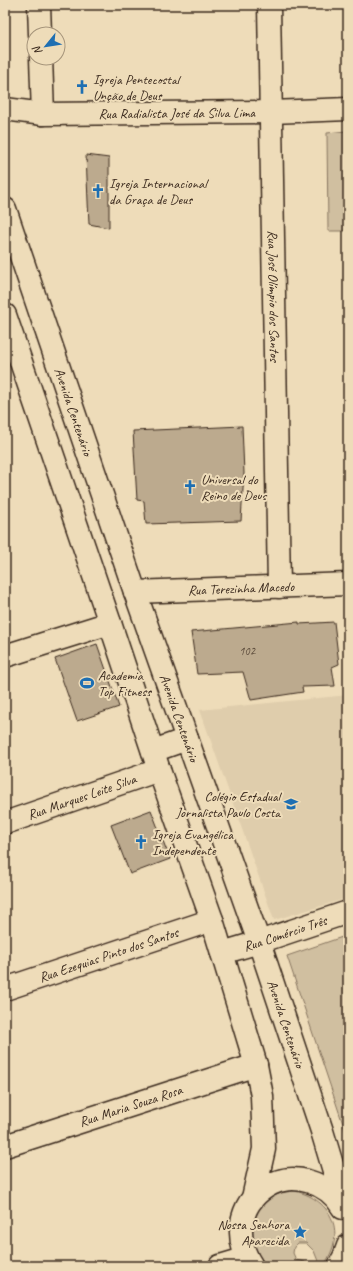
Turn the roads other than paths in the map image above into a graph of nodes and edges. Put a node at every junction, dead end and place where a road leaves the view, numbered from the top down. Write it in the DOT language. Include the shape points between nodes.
graph roads {
  1 [pos="39,5"];
  2 [pos="269,5"];
  3 [pos="40,26"];
  4 [pos="41,66"];
  5 [pos="5,109"];
  6 [pos="348,109"];
  7 [pos="272,112"];
  8 [pos="43,114"];
  9 [pos="5,208"];
  10 [pos="5,315"];
  11 [pos="348,584"];
  12 [pos="279,587"];
  13 [pos="135,592"];
  14 [pos="110,623"];
  15 [pos="5,656"];
  16 [pos="187,740"];
  17 [pos="156,761"];
  18 [pos="5,823"];
  19 [pos="348,912"];
  20 [pos="212,920"];
  21 [pos="259,942"];
  22 [pos="222,953"];
  23 [pos="5,989"];
  24 [pos="256,1065"];
  25 [pos="5,1146"];
  26 [pos="253,1198"];
  27 [pos="345,1213"];
  28 [pos="348,1246"];
  29 [pos="249,1262"];
  30 [pos="220,1266"];
  31 [pos="339,1266"];
  1 -- 3 [label="main road"];
  2 -- 7 [label="main road, Rua José Olímpio dos Santos"];
  4 -- 8 [label="main road"];
  5 -- 8 [label="main road, Rua Radialista José da Silva Lima"];
  6 -- 7 [label="main road, Rua Radialista José da Silva Lima"];
  7 -- 8 [label="main road, Rua Radialista José da Silva Lima"];
  7 -- 12 [label="main road, Rua José Olímpio dos Santos"];
  9 -- 13 [label="main road, Avenida Centenário"];
  10 -- 14 [label="main road"];
  11 -- 12 [label="main road, Rua Terezinha Macedo"];
  12 -- 13 [label="main road, Rua Terezinha Macedo"];
  13 -- 16 [label="main road, Avenida Centenário"];
  14 -- 15 [label="main road"];
  14 -- 17 [label="main road"];
  16 -- 17 [label="main road, Rua Marques Leite Silva"];
  16 -- 21 [label="main road, Avenida Centenário"];
  17 -- 18 [label="main road, Rua Marques Leite Silva"];
  17 -- 20 [label="main road"];
  19 -- 21 [label="main road, Rua Comércio Três"];
  20 -- 22 [label="main road"];
  20 -- 23 [label="main road, Rua Ezequias Pinto dos Santos"];
  21 -- 22 [label="main road, Rua Comércio Três"];
  21 -- 27 [label="main road, Avenida Centenário" via="322,1131"];
  22 -- 24 [label="main road"];
  24 -- 25 [label="main road, Rua Maria Souza Rosa"];
  24 -- 26 [label="main road" via="262,1096 264,1149"];
  26 -- 27 [label="main road" via="266,1187 282,1180 300,1179 317,1183 331,1193"];
  26 -- 29 [label="main road" via="244,1214 241,1228 242,1244"];
  28 -- 31 [label="main road"];
  29 -- 30 [label="main road"];
}
